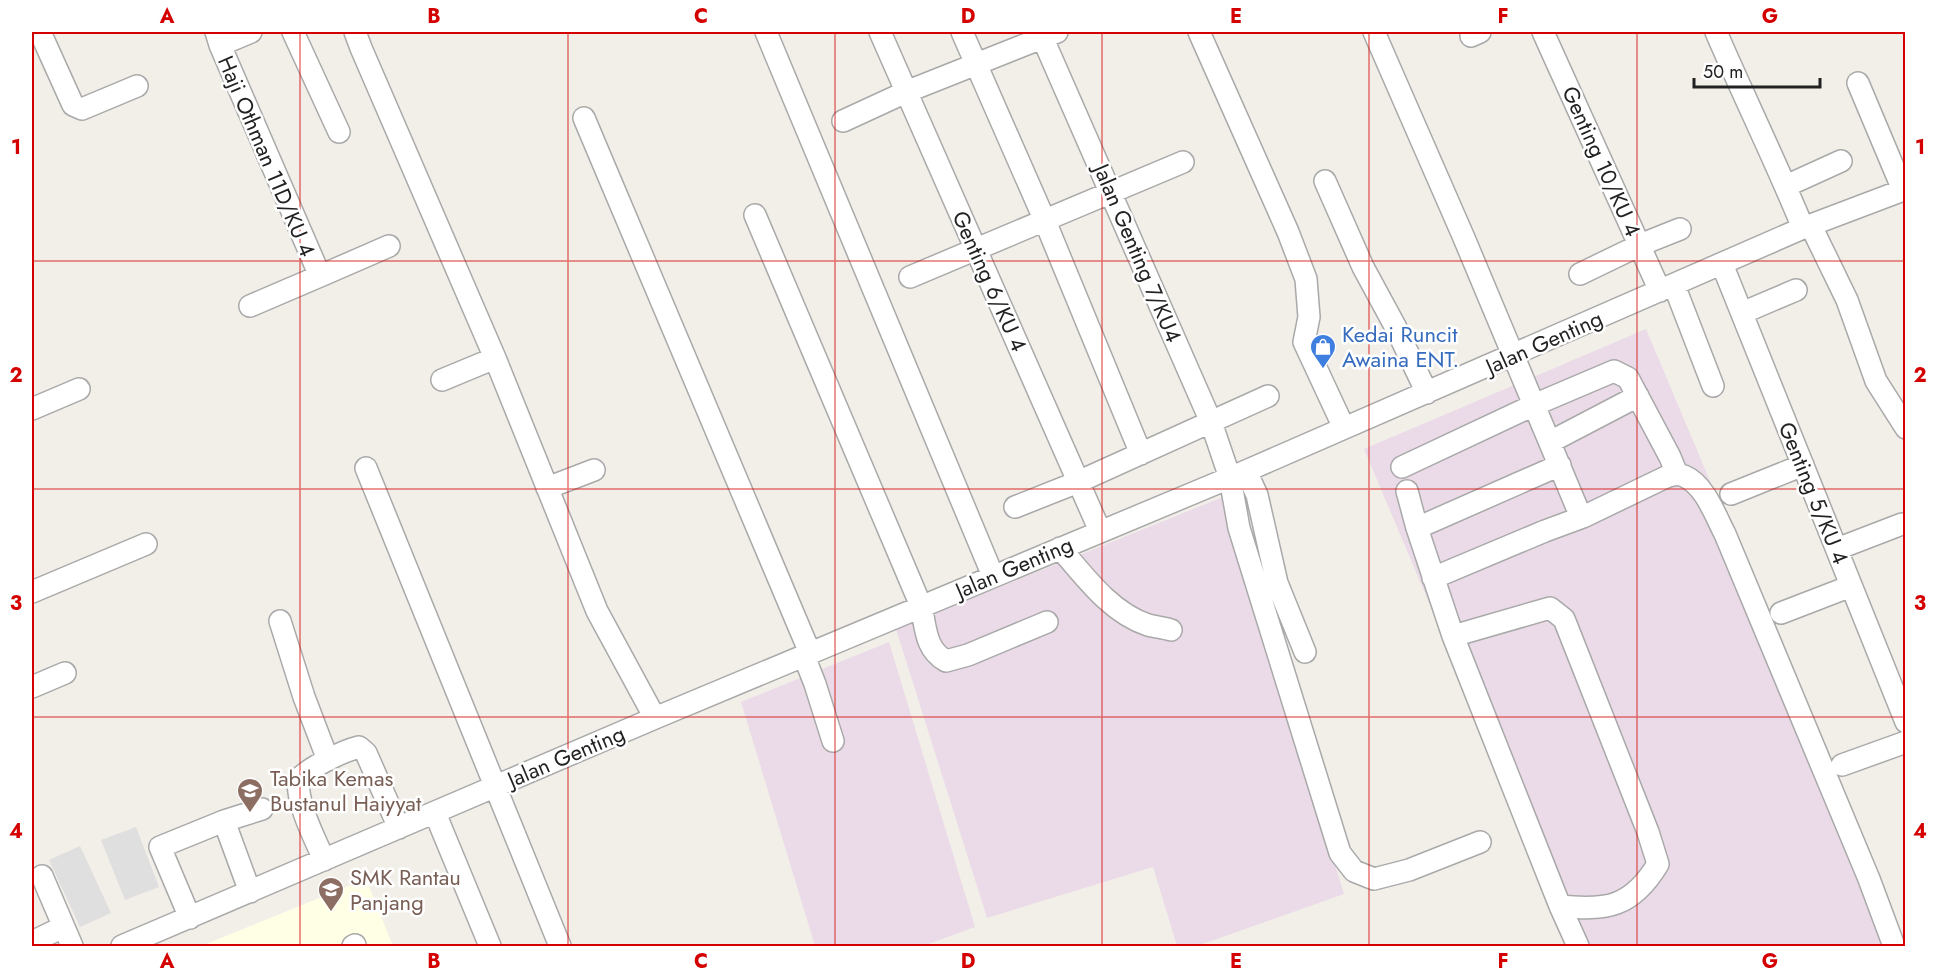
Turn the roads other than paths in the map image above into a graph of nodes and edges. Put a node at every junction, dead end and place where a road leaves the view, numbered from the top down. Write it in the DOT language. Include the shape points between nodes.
graph roads {
  1 [pos="40,32"];
  2 [pos="250,32"];
  3 [pos="293,32"];
  4 [pos="355,32"];
  5 [pos="766,32"];
  6 [pos="880,32"];
  7 [pos="962,32"];
  8 [pos="1199,32"];
  9 [pos="1374,32"];
  10 [pos="1543,32"];
  11 [pos="1716,32"];
  12 [pos="1047,34"];
  13 [pos="218,38"];
  14 [pos="976,64"];
  15 [pos="1858,83"];
  16 [pos="137,86"];
  17 [pos="906,92"];
  18 [pos="584,118"];
  19 [pos="843,121"];
  20 [pos="339,132"];
  21 [pos="1841,161"];
  22 [pos="1183,162"];
  23 [pos="1325,181"];
  24 [pos="1786,186"];
  25 [pos="1904,189"];
  26 [pos="1112,193"];
  27 [pos="755,215"];
  28 [pos="1045,221"];
  29 [pos="1807,227"];
  30 [pos="1680,229"];
  31 [pos="1640,245"];
  32 [pos="389,246"];
  33 [pos="976,250"];
  34 [pos="1722,264"];
  35 [pos="1580,274"];
  36 [pos="320,276"];
  37 [pos="910,277"];
  38 [pos="1667,288"];
  39 [pos="1796,290"];
  40 [pos="250,306"];
  41 [pos="1742,313"];
  42 [pos="1514,355"];
  43 [pos="495,358"];
  44 [pos="442,380"];
  45 [pos="1713,386"];
  46 [pos="78,389"];
  47 [pos="1427,393"];
  48 [pos="1268,396"];
  49 [pos="1638,396"];
  50 [pos="1534,405"];
  51 [pos="32,409"];
  52 [pos="1211,422"];
  53 [pos="1344,428"];
  54 [pos="1905,428"];
  55 [pos="1550,442"];
  56 [pos="1141,454"];
  57 [pos="1560,465"];
  58 [pos="1803,465"];
  59 [pos="1402,467"];
  60 [pos="366,468"];
  61 [pos="594,470"];
  62 [pos="1238,474"];
  63 [pos="1677,474"];
  64 [pos="1078,482"];
  65 [pos="547,488"];
  66 [pos="1407,491"];
  67 [pos="1731,494"];
  68 [pos="1015,507"];
  69 [pos="1583,517"];
  70 [pos="1902,524"];
  71 [pos="1417,528"];
  72 [pos="1100,531"];
  73 [pos="146,544"];
  74 [pos="1060,548"];
  75 [pos="1837,549"];
  76 [pos="993,576"];
  77 [pos="1433,578"];
  78 [pos="1851,586"];
  79 [pos="32,589"];
  80 [pos="921,606"];
  81 [pos="1781,613"];
  82 [pos="280,621"];
  83 [pos="1047,622"];
  84 [pos="1172,630"];
  85 [pos="1453,636"];
  86 [pos="1305,651"];
  87 [pos="807,655"];
  88 [pos="65,673"];
  89 [pos="32,687"];
  90 [pos="655,718"];
  91 [pos="1905,722"];
  92 [pos="833,741"];
  93 [pos="1905,742"];
  94 [pos="328,760"];
  95 [pos="1842,765"];
  96 [pos="496,786"];
  97 [pos="262,809"];
  98 [pos="435,813"];
  99 [pos="224,821"];
  100 [pos="399,828"];
  101 [pos="1480,842"];
  102 [pos="324,860"];
  103 [pos="42,876"];
  104 [pos="250,892"];
  105 [pos="1560,906"];
  106 [pos="190,918"];
  107 [pos="63,927"];
  108 [pos="32,942"];
  109 [pos="72,946"];
  110 [pos="122,946"];
  111 [pos="490,946"];
  112 [pos="560,946"];
  113 [pos="1578,946"];
  114 [pos="1894,946"];
  1 -- 16 [label="street" via="73,105 82,109"];
  2 -- 13 [label="street"];
  3 -- 20 [label="street"];
  4 -- 43 [label="street"];
  5 -- 76 [label="street"];
  6 -- 17 [label="street, Genting 6/KU 4"];
  7 -- 14 [label="street"];
  8 -- 53 [label="street" via="1306,279 1310,317 1304,342"];
  9 -- 42 [label="street"];
  10 -- 31 [label="street, Genting 10/KU 4"];
  11 -- 24 [label="street"];
  12 -- 14 [label="street"];
  12 -- 26 [label="street, Jalan Genting 7/KU4"];
  13 -- 36 [label="street, Haji Othman 11D/KU 4"];
  14 -- 17 [label="street"];
  14 -- 28 [label="street"];
  15 -- 25 [label="street"];
  17 -- 19 [label="street"];
  17 -- 33 [label="street, Genting 6/KU 4"];
  18 -- 87 [label="street"];
  21 -- 24 [label="street"];
  22 -- 26 [label="street"];
  23 -- 47 [label="street" via="1363,267"];
  24 -- 29 [label="street"];
  25 -- 29 [label="street, Jalan Genting"];
  26 -- 28 [label="street"];
  26 -- 52 [label="street, Jalan Genting 7/KU4"];
  27 -- 80 [label="street"];
  28 -- 33 [label="street"];
  28 -- 56 [label="street"];
  29 -- 34 [label="street, Jalan Genting"];
  29 -- 54 [label="street" via="1847,300 1876,381"];
  30 -- 31 [label="street"];
  31 -- 35 [label="street"];
  31 -- 38 [label="street, Genting 10/KU 4"];
  32 -- 36 [label="street, Haji Othman 11D/KU 4"];
  33 -- 37 [label="street"];
  33 -- 64 [label="street, Genting 6/KU 4"];
  34 -- 38 [label="street, Jalan Genting"];
  34 -- 41 [label="street, Genting 5/KU 4"];
  36 -- 40 [label="street"];
  38 -- 42 [label="street, Jalan Genting"];
  38 -- 45 [label="street, Genting 10/KU 4"];
  39 -- 41 [label="street"];
  41 -- 58 [label="street, Genting 5/KU 4"];
  42 -- 47 [label="street, Jalan Genting"];
  42 -- 50 [label="street"];
  43 -- 44 [label="street"];
  43 -- 65 [label="street"];
  46 -- 51 [label="street"];
  47 -- 53 [label="street, Jalan Genting"];
  48 -- 52 [label="street"];
  49 -- 50 [label="street" via="1628,378 1614,371"];
  49 -- 55 [label="street"];
  49 -- 63 [label="street"];
  50 -- 55 [label="street"];
  50 -- 59 [label="street"];
  52 -- 56 [label="street"];
  52 -- 62 [label="street, Jalan Genting 7/KU4"];
  53 -- 62 [label="street, Jalan Genting"];
  55 -- 57 [label="street"];
  56 -- 64 [label="street"];
  57 -- 69 [label="street"];
  57 -- 71 [label="street"];
  58 -- 67 [label="street"];
  58 -- 75 [label="street, Genting 5/KU 4"];
  60 -- 96 [label="street"];
  61 -- 65 [label="street"];
  62 -- 72 [label="street, Jalan Genting"];
  62 -- 86 [label="street" via="1257,495 1277,583"];
  62 -- 101 [label="street" via="1239,528 1340,853 1354,871 1374,879 1409,870"];
  63 -- 69 [label="street"];
  63 -- 114 [label="street" via="1700,488 1725,534"];
  64 -- 68 [label="street"];
  64 -- 72 [label="street, Genting 6/KU 4"];
  65 -- 90 [label="street" via="597,611"];
  66 -- 71 [label="street"];
  69 -- 77 [label="street"];
  70 -- 75 [label="street"];
  71 -- 77 [label="street"];
  72 -- 74 [label="street, Jalan Genting"];
  73 -- 79 [label="street"];
  74 -- 76 [label="street, Jalan Genting"];
  74 -- 84 [label="street" via="1119,609 1147,625"];
  75 -- 78 [label="street, Genting 5/KU 4"];
  76 -- 80 [label="street, Jalan Genting"];
  77 -- 85 [label="street"];
  78 -- 81 [label="street"];
  78 -- 91 [label="street, Genting 5/KU 4"];
  80 -- 83 [label="street" via="930,645 946,661 968,656"];
  80 -- 87 [label="street, Jalan Genting"];
  82 -- 94 [label="street"];
  85 -- 105 [label="street"];
  85 -- 105 [label="street" via="1550,608 1564,619 1575,645 1658,864 1635,894 1606,907"];
  87 -- 90 [label="street, Jalan Genting"];
  87 -- 92 [label="street"];
  88 -- 89 [label="street"];
  90 -- 96 [label="street, Jalan Genting"];
  93 -- 95 [label="street"];
  94 -- 100 [label="street" via="359,747 366,753"];
  94 -- 102 [label="street" via="298,780 306,816"];
  96 -- 98 [label="street, Jalan Genting"];
  96 -- 112 [label="street"];
  97 -- 99 [label="street"];
  98 -- 100 [label="street, Jalan Genting"];
  98 -- 111 [label="street"];
  99 -- 104 [label="street"];
  99 -- 106 [label="street" via="160,847"];
  100 -- 102 [label="street, Jalan Genting"];
  102 -- 104 [label="street, Jalan Genting"];
  103 -- 107 [label="street"];
  104 -- 106 [label="street, Jalan Genting"];
  105 -- 113 [label="street"];
  106 -- 110 [label="street, Jalan Genting"];
  107 -- 108 [label="street"];
  107 -- 109 [label="street"];
}
